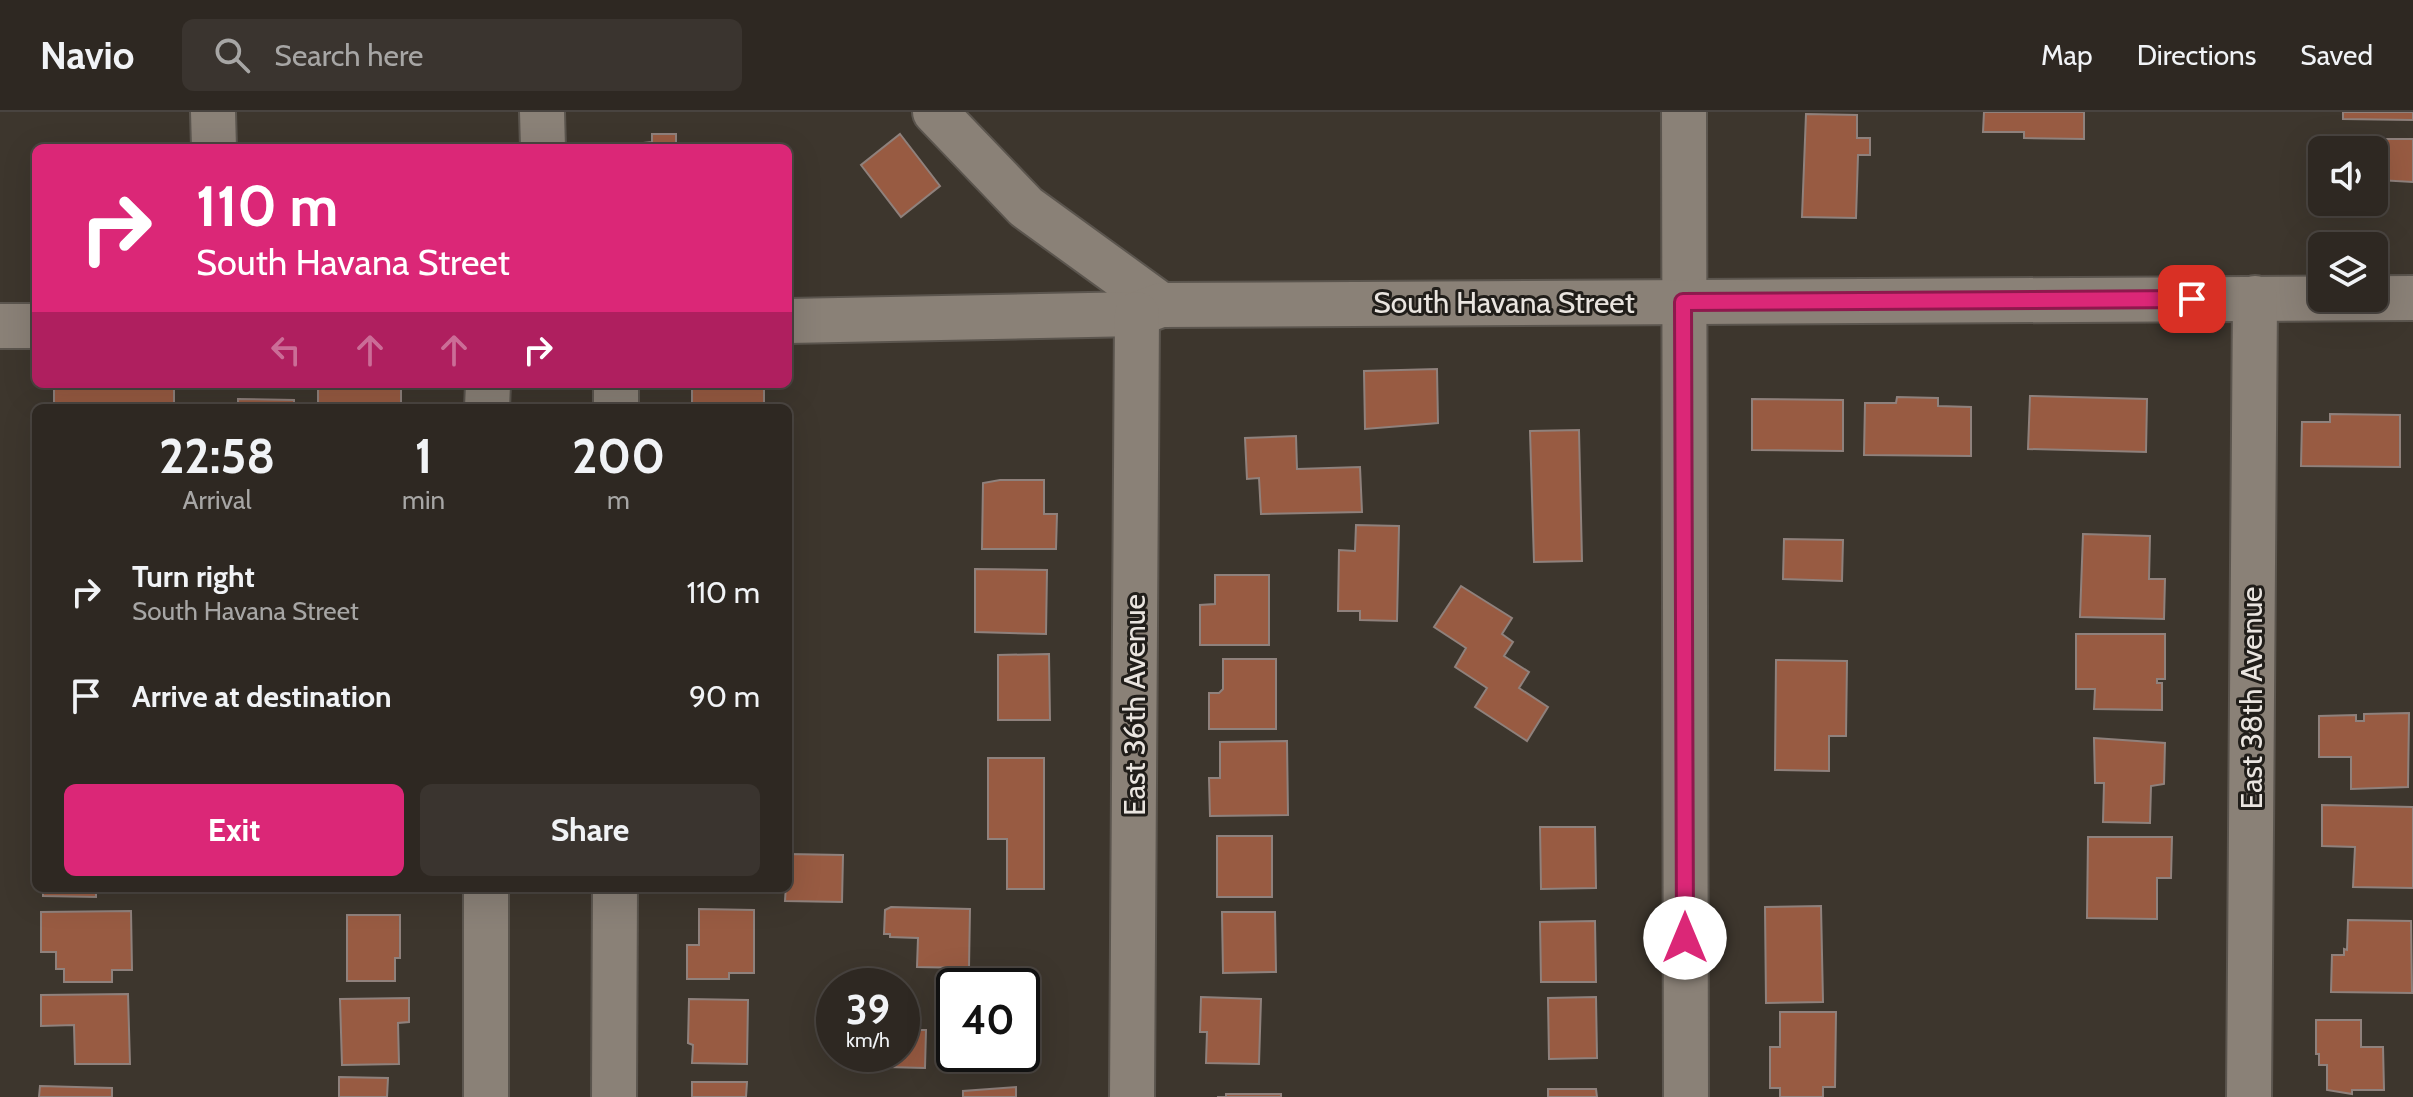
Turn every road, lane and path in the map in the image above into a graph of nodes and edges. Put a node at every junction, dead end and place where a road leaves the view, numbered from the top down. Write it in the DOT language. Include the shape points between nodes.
graph roads {
  1 [pos="213,112"];
  2 [pos="542,112"];
  3 [pos="935,112"];
  4 [pos="1684,112"];
  5 [pos="214,144"];
  6 [pos="543,144"];
  7 [pos="2255,298"];
  8 [pos="2413,298"];
  9 [pos="1683,302"];
  10 [pos="1149,309"];
  11 [pos="792,321"];
  12 [pos="0,326"];
  13 [pos="32,326"];
  14 [pos="486,892"];
  15 [pos="615,892"];
  16 [pos="486,1097"];
  17 [pos="614,1097"];
  18 [pos="1132,1097"];
  19 [pos="1686,1097"];
  20 [pos="2249,1097"];
  1 -- 5 [label="street"];
  2 -- 6 [label="street"];
  3 -- 10 [label="street" via="1026,207"];
  4 -- 9 [label="street"];
  7 -- 8 [label="street, South Havana Street"];
  7 -- 9 [label="street, South Havana Street"];
  7 -- 20 [label="street, East 38th Avenue"];
  9 -- 10 [label="street, South Havana Street"];
  9 -- 19 [label="street"];
  10 -- 11 [label="street, South Havana Street"];
  10 -- 18 [label="street, East 36th Avenue"];
  12 -- 13 [label="street"];
  14 -- 16 [label="street"];
  15 -- 17 [label="street"];
}
